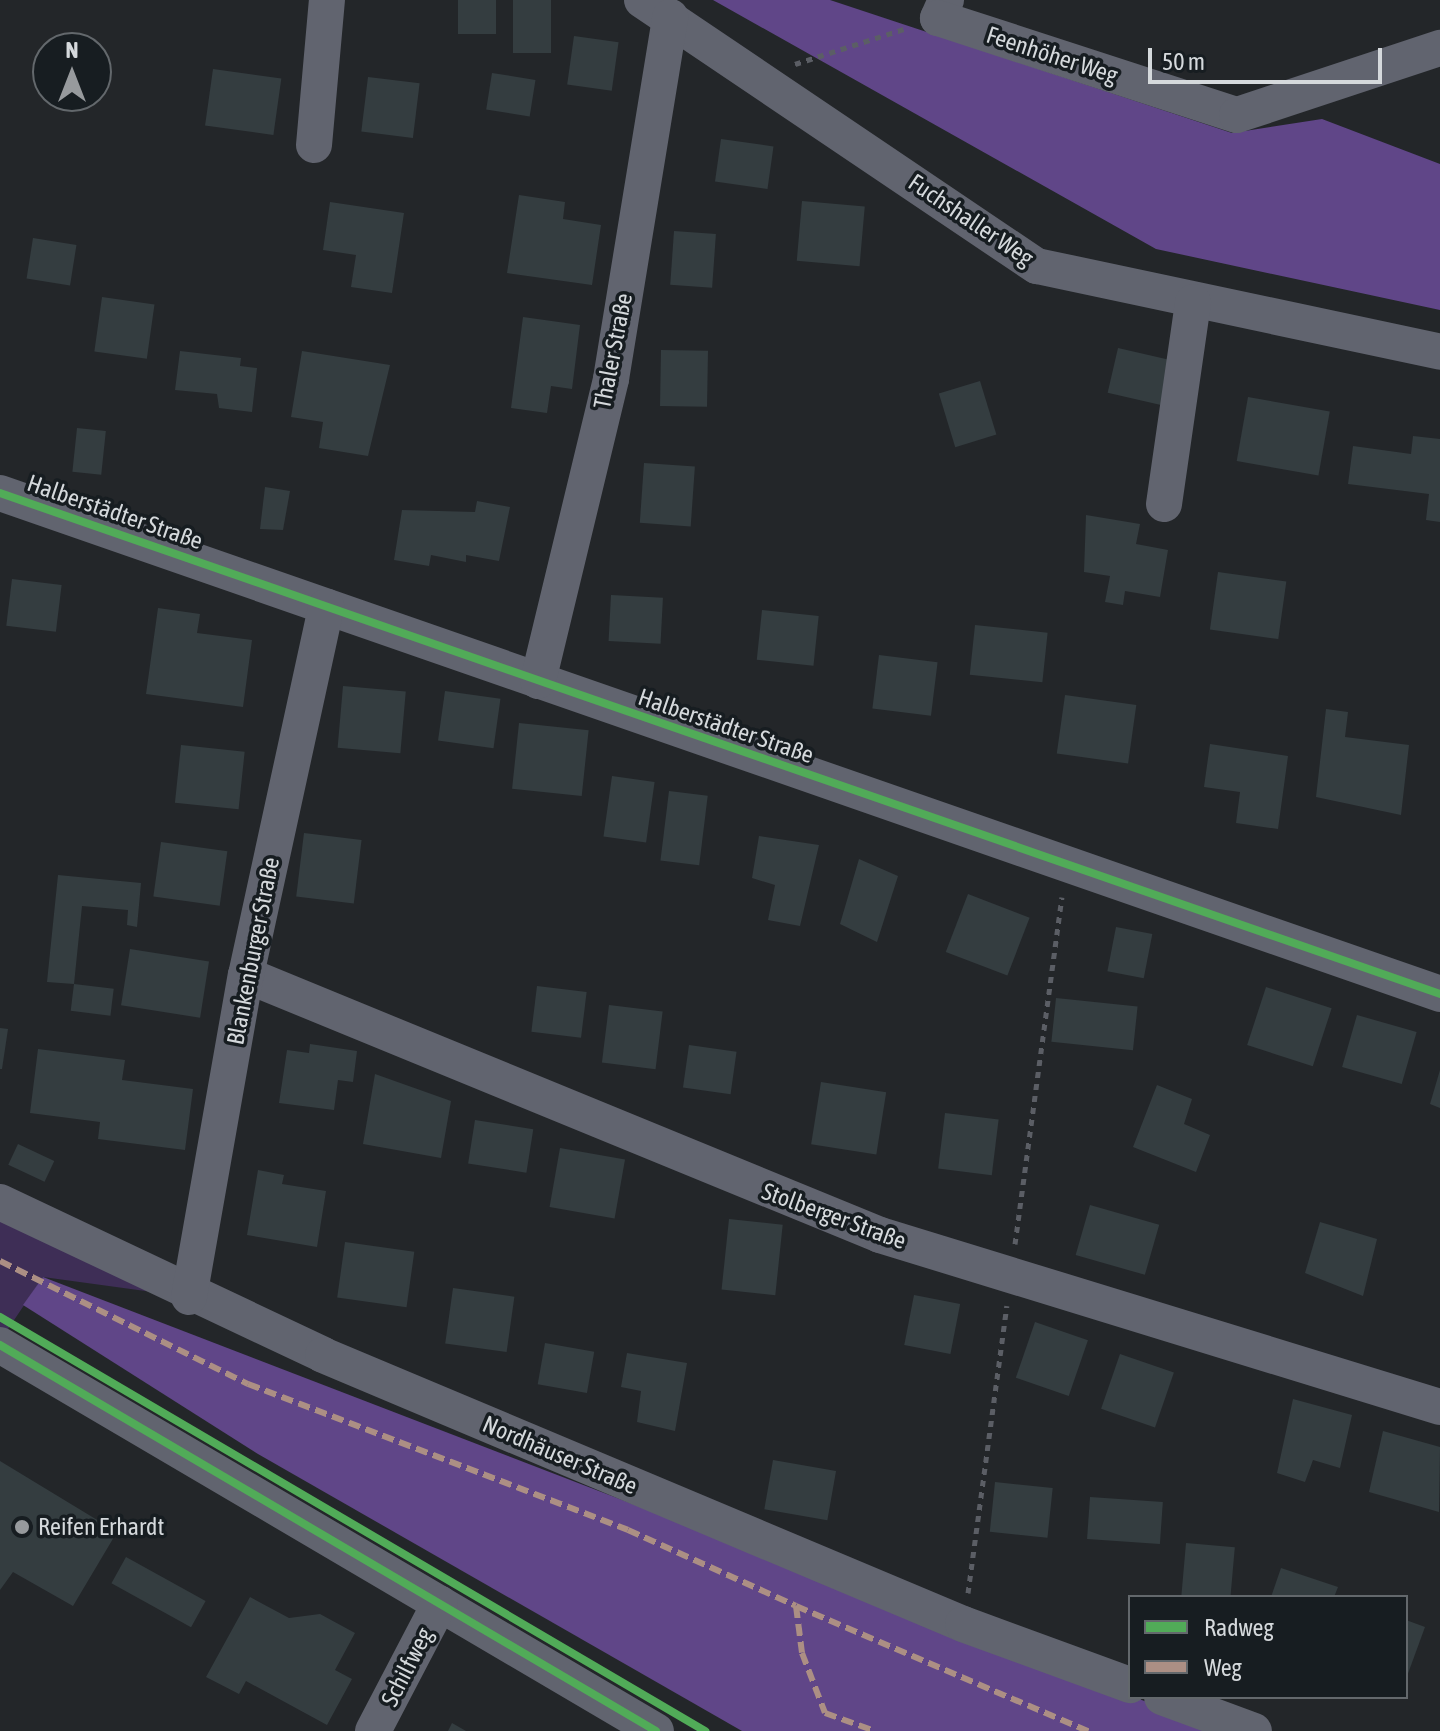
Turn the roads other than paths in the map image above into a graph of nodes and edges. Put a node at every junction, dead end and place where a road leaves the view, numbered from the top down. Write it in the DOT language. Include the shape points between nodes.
graph roads {
  1 [pos="327,0"];
  2 [pos="656,9"];
  3 [pos="942,9"];
  4 [pos="1440,48"];
  5 [pos="314,145"];
  6 [pos="1193,302"];
  7 [pos="1440,352"];
  8 [pos="0,493"];
  9 [pos="1164,504"];
  10 [pos="326,607"];
  11 [pos="538,681"];
  12 [pos="246,975"];
  13 [pos="1440,994"];
  14 [pos="0,1202"];
  15 [pos="189,1297"];
  16 [pos="0,1345"];
  17 [pos="1440,1407"];
  18 [pos="440,1603"];
  19 [pos="1128,1684"];
  20 [pos="1167,1699"];
  21 [pos="373,1731"];
  22 [pos="656,1731"];
  23 [pos="1254,1731"];
  1 -- 5 [label="street"];
  2 -- 6 [label="street, Fuchshaller Weg" via="787,72 1037,266"];
  2 -- 11 [label="street, Thaler Straße" via="611,379"];
  3 -- 4 [label="street, Feenhöher Weg" via="1237,115"];
  6 -- 7 [label="street, Fuchshaller Weg"];
  6 -- 9 [label="street"];
  8 -- 10 [label="street, Halberstädter Straße"];
  10 -- 11 [label="street, Halberstädter Straße"];
  10 -- 12 [label="street, Blankenburger Straße"];
  11 -- 13 [label="street, Halberstädter Straße"];
  12 -- 15 [label="street, Blankenburger Straße"];
  12 -- 17 [label="street, Stolberger Straße" via="880,1235"];
  14 -- 15 [label="street, Nordhäuser Straße"];
  15 -- 19 [label="street, Nordhäuser Straße" via="963,1624"];
  16 -- 18 [label="street"];
  18 -- 21 [label="street, Schilfweg"];
  18 -- 22 [label="street"];
  20 -- 23 [label="street"];
}
